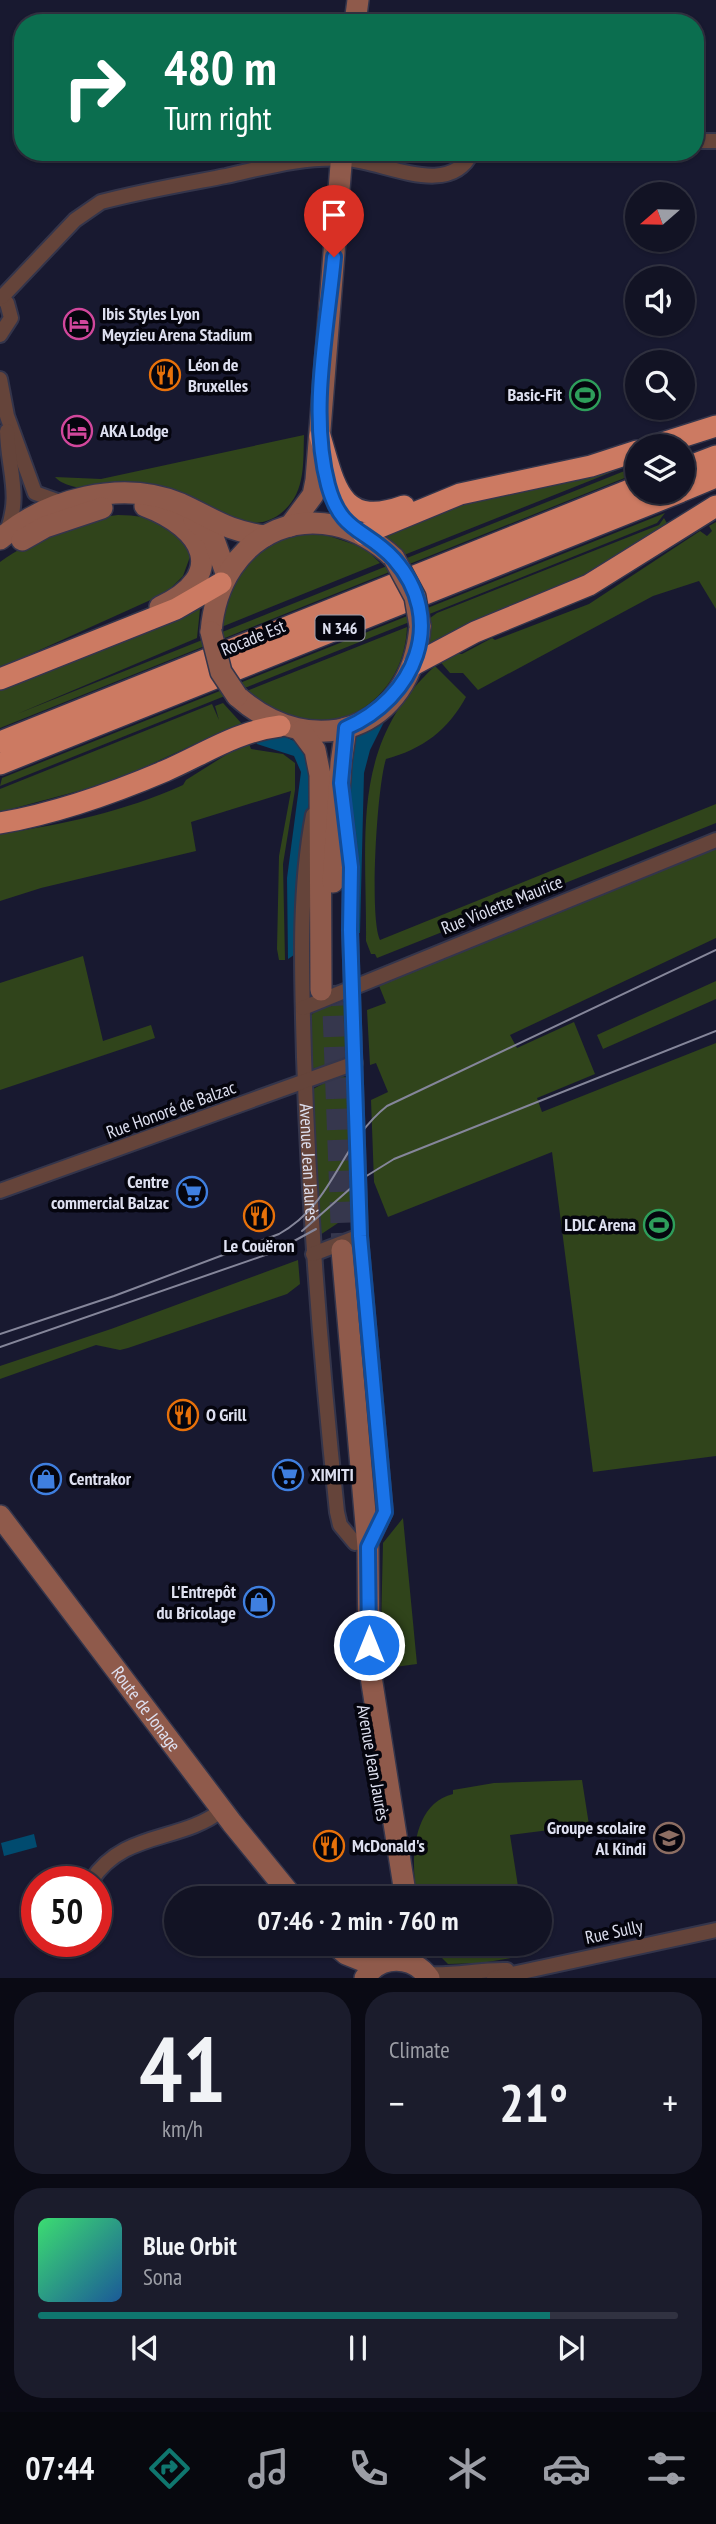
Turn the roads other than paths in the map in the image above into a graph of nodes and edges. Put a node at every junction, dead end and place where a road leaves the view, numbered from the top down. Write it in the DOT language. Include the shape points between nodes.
graph roads {
  1 [pos="297,161"];
  2 [pos="342,161"];
  3 [pos="369,161"];
  4 [pos="466,161"];
  5 [pos="1,296"];
  6 [pos="0,335"];
  7 [pos="0,379"];
  8 [pos="7,416"];
  9 [pos="716,426"];
  10 [pos="691,434"];
  11 [pos="320,436"];
  12 [pos="625,455"];
  13 [pos="716,456"];
  14 [pos="695,464"];
  15 [pos="716,477"];
  16 [pos="695,485"];
  17 [pos="625,492"];
  18 [pos="460,494"];
  19 [pos="649,504"];
  20 [pos="143,505"];
  21 [pos="716,506"];
  22 [pos="31,518"];
  23 [pos="290,526"];
  24 [pos="359,533"];
  25 [pos="265,536"];
  26 [pos="2,543"];
  27 [pos="223,578"];
  28 [pos="131,627"];
  29 [pos="413,666"];
  30 [pos="0,680"];
  31 [pos="281,726"];
  32 [pos="346,728"];
  33 [pos="302,731"];
  34 [pos="0,742"];
  35 [pos="0,764"];
  36 [pos="320,775"];
  37 [pos="0,823"];
  38 [pos="716,840"];
  39 [pos="335,987"];
  40 [pos="303,1008"];
  41 [pos="355,1063"];
  42 [pos="305,1083"];
  43 [pos="0,1191"];
  44 [pos="360,1236"];
  45 [pos="329,1253"];
  46 [pos="0,1516"];
  47 [pos="362,1545"];
  48 [pos="222,1810"];
  49 [pos="104,1866"];
  50 [pos="283,1886"];
  51 [pos="394,1886"];
  52 [pos="404,1886"];
  53 [pos="716,1930"];
  54 [pos="340,1956"];
  55 [pos="358,1956"];
  56 [pos="401,1963"];
  57 [pos="519,1971"];
  58 [pos="356,1978"];
  59 [pos="494,1978"];
  1 -- 5 [label="street" via="101,202 75,220"];
  2 -- 11 [label="main road"];
  3 -- 4 [label="street" via="434,177 459,171"];
  5 -- 6 [label="street" via="11,318"];
  7 -- 8 [label="street"];
  8 -- 22 [label="street"];
  8 -- 22 [label="street"];
  9 -- 10 [label="highway"];
  11 -- 18 [label="highway" via="337,490 356,510 376,514 432,495"];
  11 -- 23 [label="main road" via="313,495"];
  11 -- 24 [label="main road" via="334,502"];
  12 -- 18 [label="highway"];
  13 -- 14 [label="highway"];
  15 -- 16 [label="highway, Rocade Est / N 346"];
  17 -- 34 [label="highway, Rocade Est / N 346"];
  18 -- 24 [label="highway"];
  19 -- 35 [label="highway, Rocade Est / N 346"];
  20 -- 22 [label="main road"];
  20 -- 27 [label="main road" via="173,509 203,526 213,537"];
  20 -- 28 [label="main road" via="191,532 201,556 191,585"];
  21 -- 29 [label="highway" via="589,585 465,637"];
  22 -- 25 [label="main road" via="63,503 116,493 149,495 180,503 228,529"];
  22 -- 26 [label="main road"];
  23 -- 24 [label="main road" via="312,523"];
  23 -- 25 [label="main road"];
  24 -- 29 [label="main road, bridge" via="394,558 410,583 420,626"];
  25 -- 27 [label="main road" via="243,552"];
  27 -- 28 [label="highway" via="176,609"];
  27 -- 31 [label="main road, bridge" via="211,632 221,672 237,696 257,714"];
  28 -- 30 [label="highway"];
  29 -- 32 [label="main road" via="387,704"];
  31 -- 33 [label="main road"];
  31 -- 37 [label="highway" via="241,734 97,799 48,815"];
  32 -- 33 [label="main road"];
  32 -- 39 [label="main road, Avenue Jean Jaurès" via="333,877"];
  33 -- 36 [label="main road, Avenue Jean Jaurès" via="315,750"];
  36 -- 39 [label="main road, Avenue Jean Jaurès"];
  36 -- 40 [label="street, Avenue Jean Jaurès" via="304,862"];
  38 -- 39 [label="street, Rue Violette Maurice"];
  39 -- 40 [label="street, Rue Violette Maurice"];
  39 -- 41 [label="street, Avenue Jean Jaurès"];
  40 -- 42 [label="street, Avenue Jean Jaurès"];
  41 -- 42 [label="street, Rue Honoré de Balzac"];
  41 -- 44 [label="street, Avenue Jean Jaurès"];
  42 -- 43 [label="street, Rue Honoré de Balzac"];
  42 -- 45 [label="street, Avenue Jean Jaurès"];
  44 -- 45 [label="street"];
  44 -- 47 [label="street, Avenue Jean Jaurès" via="385,1512"];
  45 -- 47 [label="main road, Avenue Jean Jaurès"];
  45 -- 47 [label="street, Avenue Jean Jaurès" via="337,1512 340,1525"];
  46 -- 48 [label="main road, Route de Jonage"];
  47 -- 51 [label="main road, Avenue Jean Jaurès" via="355,1661"];
  47 -- 52 [label="main road, Avenue Jean Jaurès" via="369,1664"];
  48 -- 49 [label="street" via="207,1822 129,1845"];
  48 -- 50 [label="main road, Route de Jonage"];
  53 -- 57 [label="street, Rue Sully"];
  54 -- 58 [label="main road"];
  55 -- 56 [label="main road"];
  56 -- 57 [label="street, Rue Sully" via="453,1976 490,1969"];
  57 -- 59 [label="street, Rue Sully"];
}
